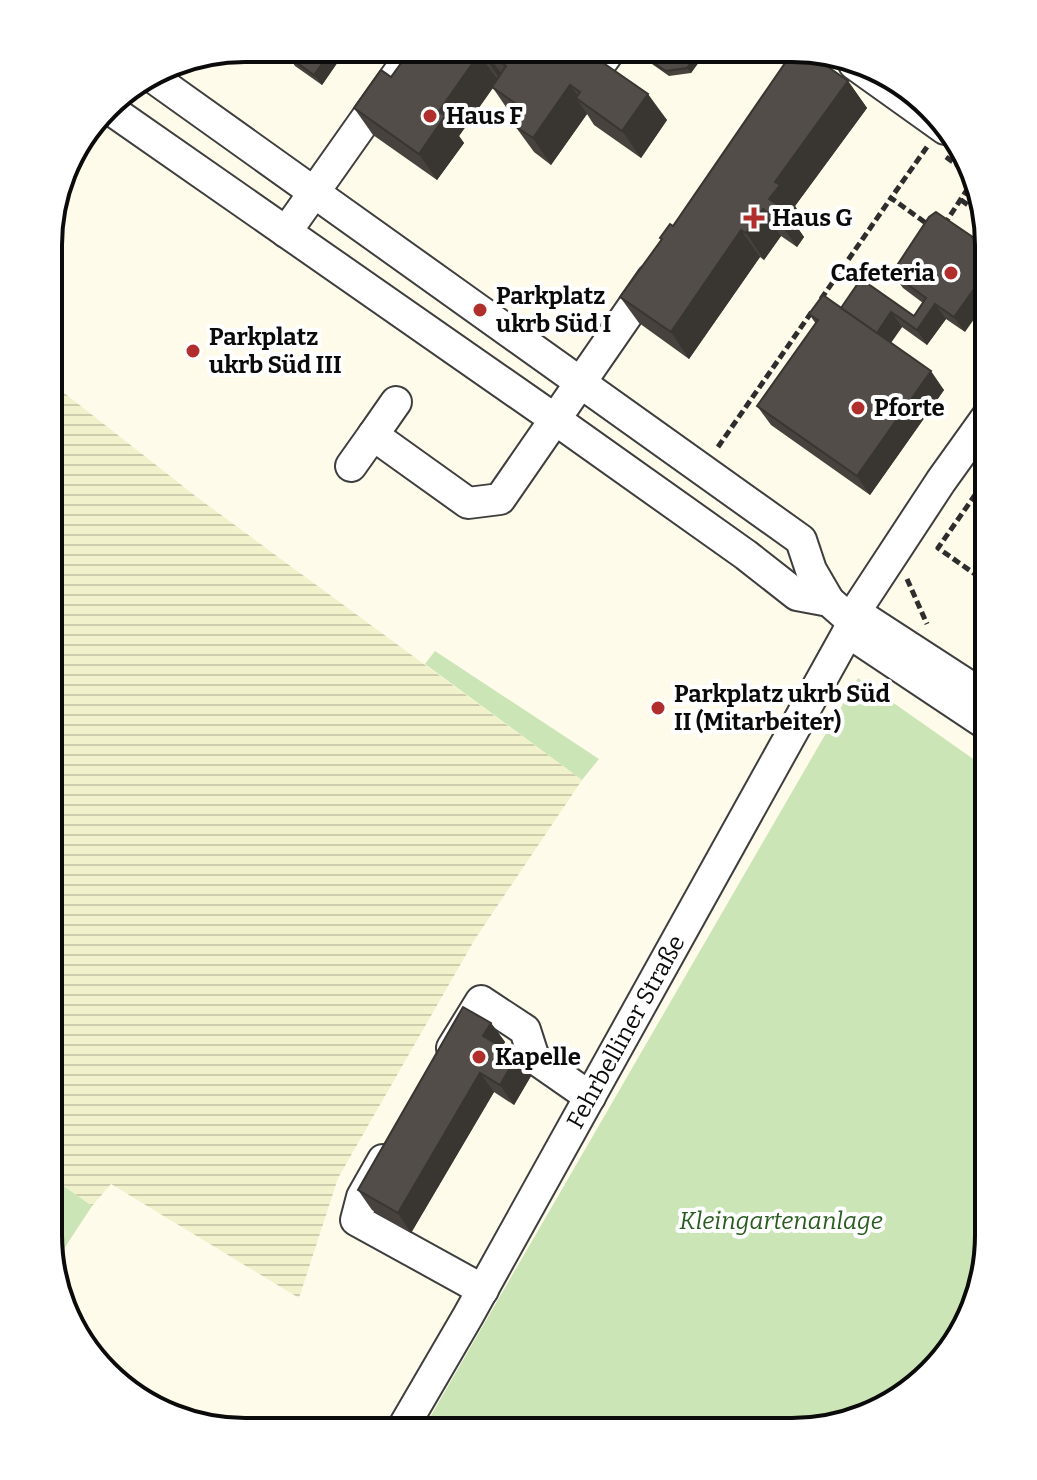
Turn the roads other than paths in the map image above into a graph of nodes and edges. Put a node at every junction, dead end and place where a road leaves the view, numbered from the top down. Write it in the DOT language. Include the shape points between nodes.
graph roads {
  1 [pos="406,62"];
  2 [pos="160,83"];
  3 [pos="117,114"];
  4 [pos="314,192"];
  5 [pos="286,232"];
  6 [pos="668,255"];
  7 [pos="582,384"];
  8 [pos="396,402"];
  9 [pos="556,420"];
  10 [pos="975,434"];
  11 [pos="373,435"];
  12 [pos="351,466"];
  13 [pos="846,617"];
  14 [pos="975,690"];
  15 [pos="975,715"];
  16 [pos="434,1077"];
  17 [pos="590,1097"];
  18 [pos="395,1141"];
  19 [pos="483,1290"];
  20 [pos="409,1418"];
  1 -- 4 [label="lane"];
  2 -- 4 [label="lane"];
  3 -- 5 [label="lane"];
  4 -- 5 [label="lane"];
  4 -- 7 [label="lane"];
  5 -- 9 [label="lane"];
  6 -- 7 [label="lane"];
  7 -- 9 [label="lane"];
  7 -- 13 [label="lane" via="801,540 811,570"];
  8 -- 11 [label="lane"];
  9 -- 11 [label="lane" via="500,499 468,503"];
  9 -- 13 [label="lane" via="797,595"];
  10 -- 13 [label="lane, Fehrbelliner Straße"];
  11 -- 12 [label="lane"];
  13 -- 14 [label="lane" via="930,659"];
  13 -- 15 [label="lane"];
  13 -- 17 [label="lane, Fehrbelliner Straße"];
  16 -- 17 [label="lane" via="481,1001 525,1030 534,1058"];
  17 -- 19 [label="lane, Fehrbelliner Straße"];
  18 -- 19 [label="lane" via="362,1197 356,1220"];
  19 -- 20 [label="lane, Fehrbelliner Straße"];
}
